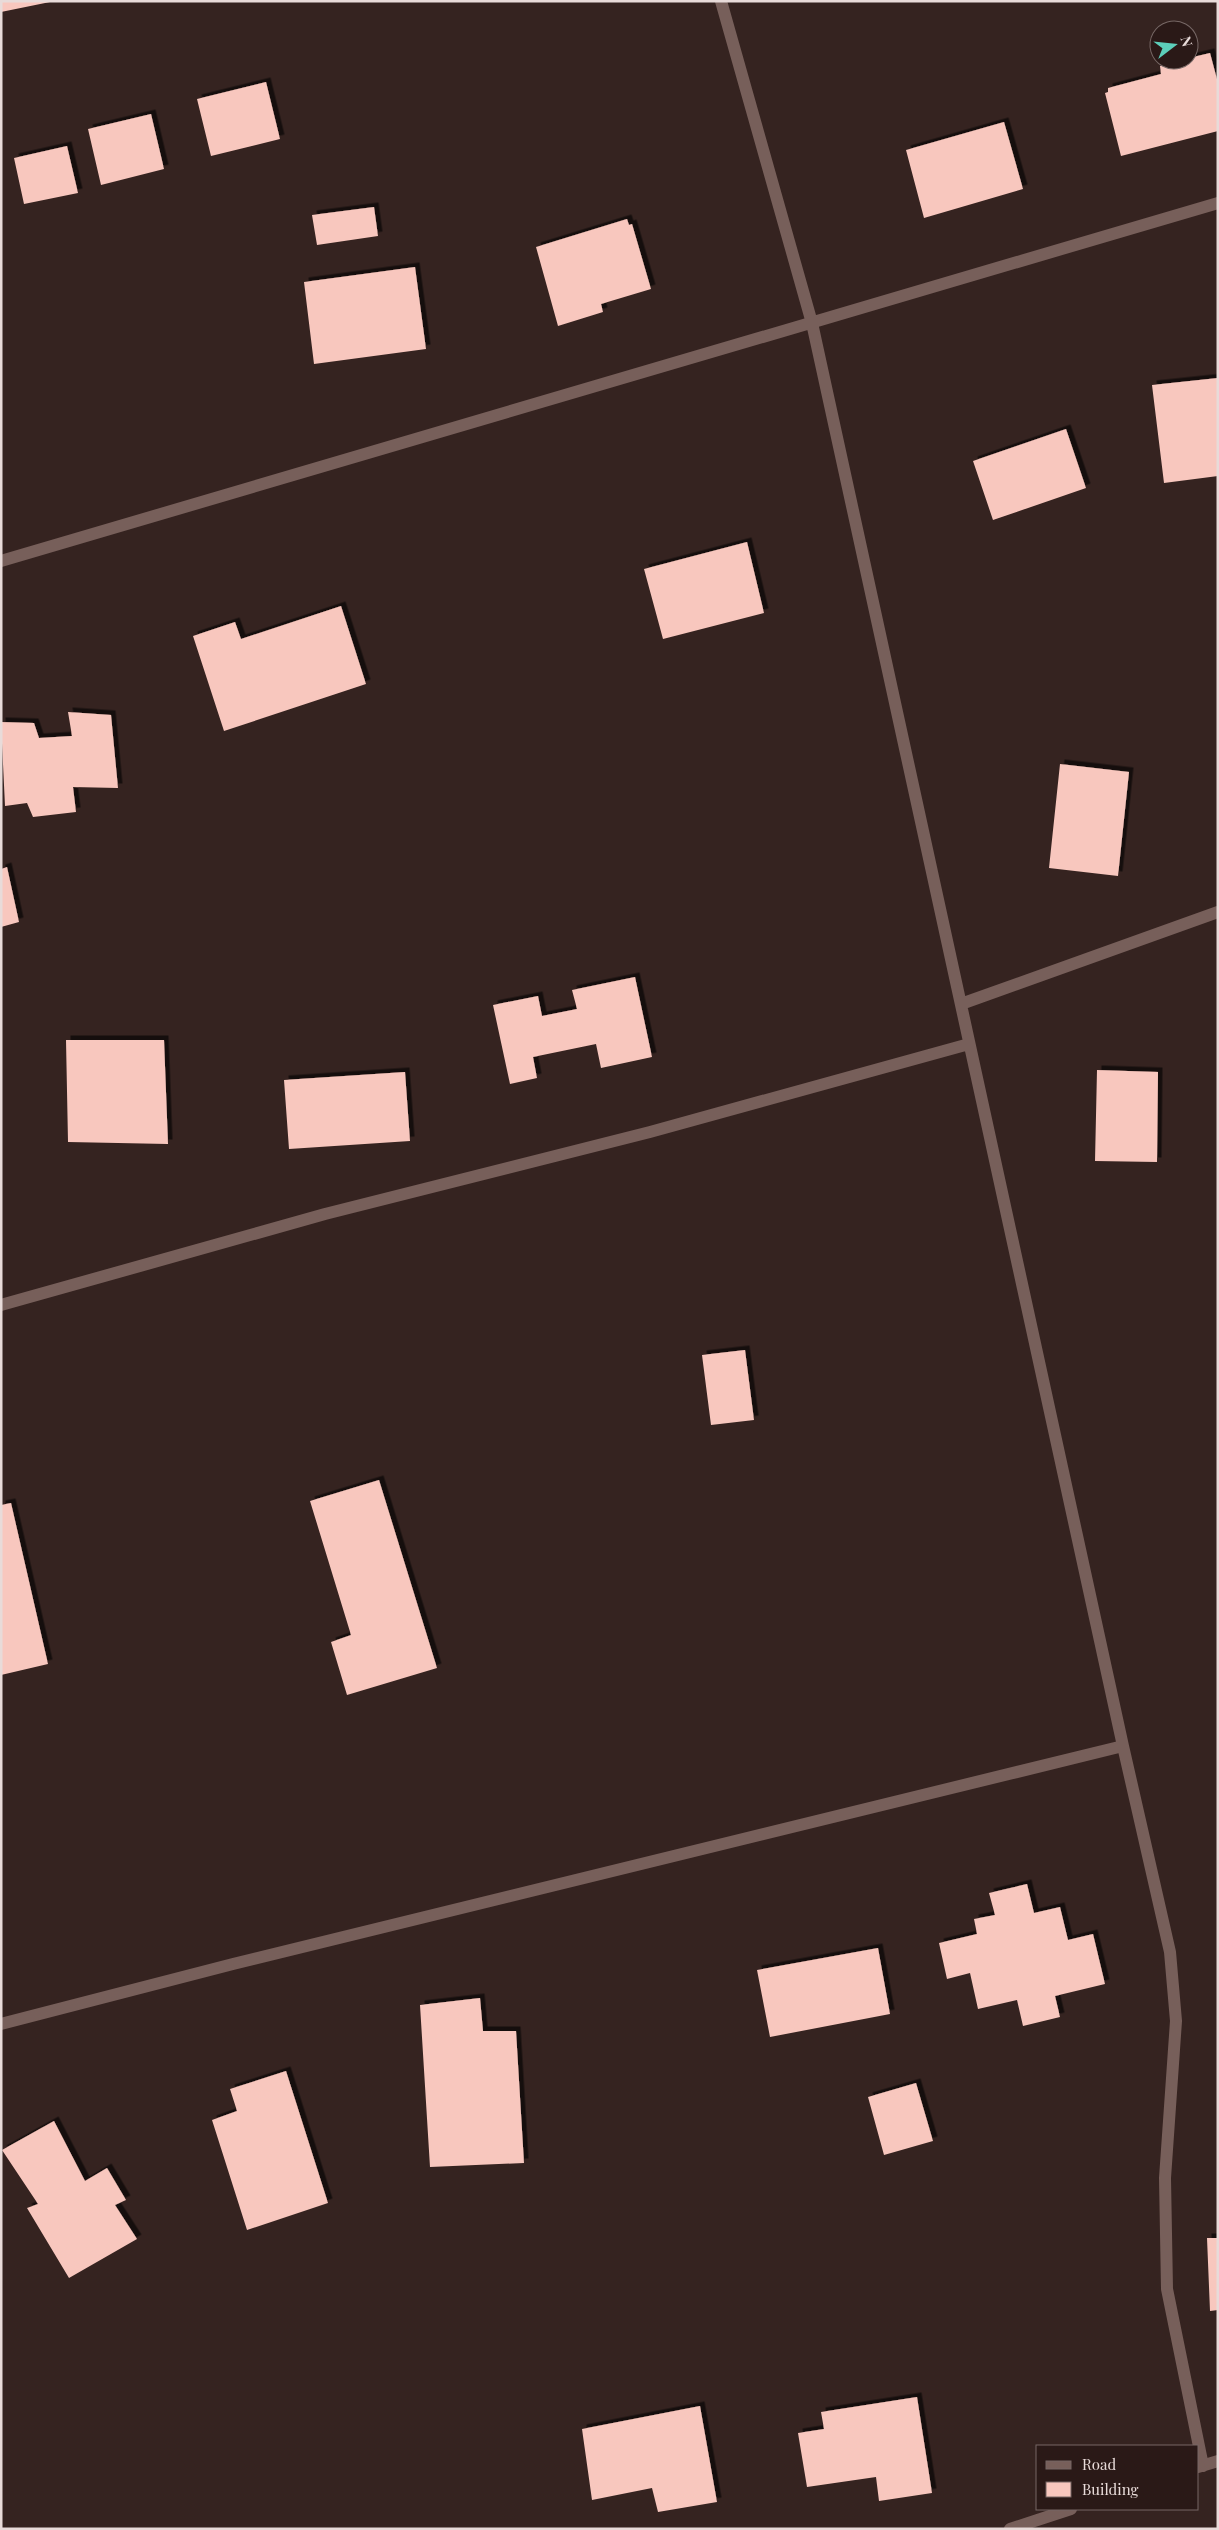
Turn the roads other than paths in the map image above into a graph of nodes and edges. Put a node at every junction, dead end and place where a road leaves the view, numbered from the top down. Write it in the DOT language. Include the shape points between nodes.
graph roads {
  1 [pos="722,1"];
  2 [pos="1218,203"];
  3 [pos="812,323"];
  4 [pos="1,561"];
  5 [pos="1218,912"];
  6 [pos="961,1004"];
  7 [pos="969,1044"];
  8 [pos="1,1305"];
  9 [pos="1123,1746"];
  10 [pos="1,2024"];
  11 [pos="1197,2445"];
  12 [pos="1218,2461"];
  13 [pos="1201,2467"];
  14 [pos="1068,2510"];
  15 [pos="1010,2529"];
  1 -- 3 [label="street"];
  2 -- 3 [label="street"];
  3 -- 4 [label="street"];
  3 -- 6 [label="street"];
  5 -- 6 [label="street"];
  6 -- 7 [label="street"];
  7 -- 8 [label="street" via="650,1132 325,1214"];
  7 -- 9 [label="street"];
  9 -- 10 [label="street"];
  9 -- 11 [label="street" via="1170,1952 1176,2021 1165,2178 1167,2289"];
  12 -- 13 [label="street"];
  14 -- 15 [label="street"];
}
